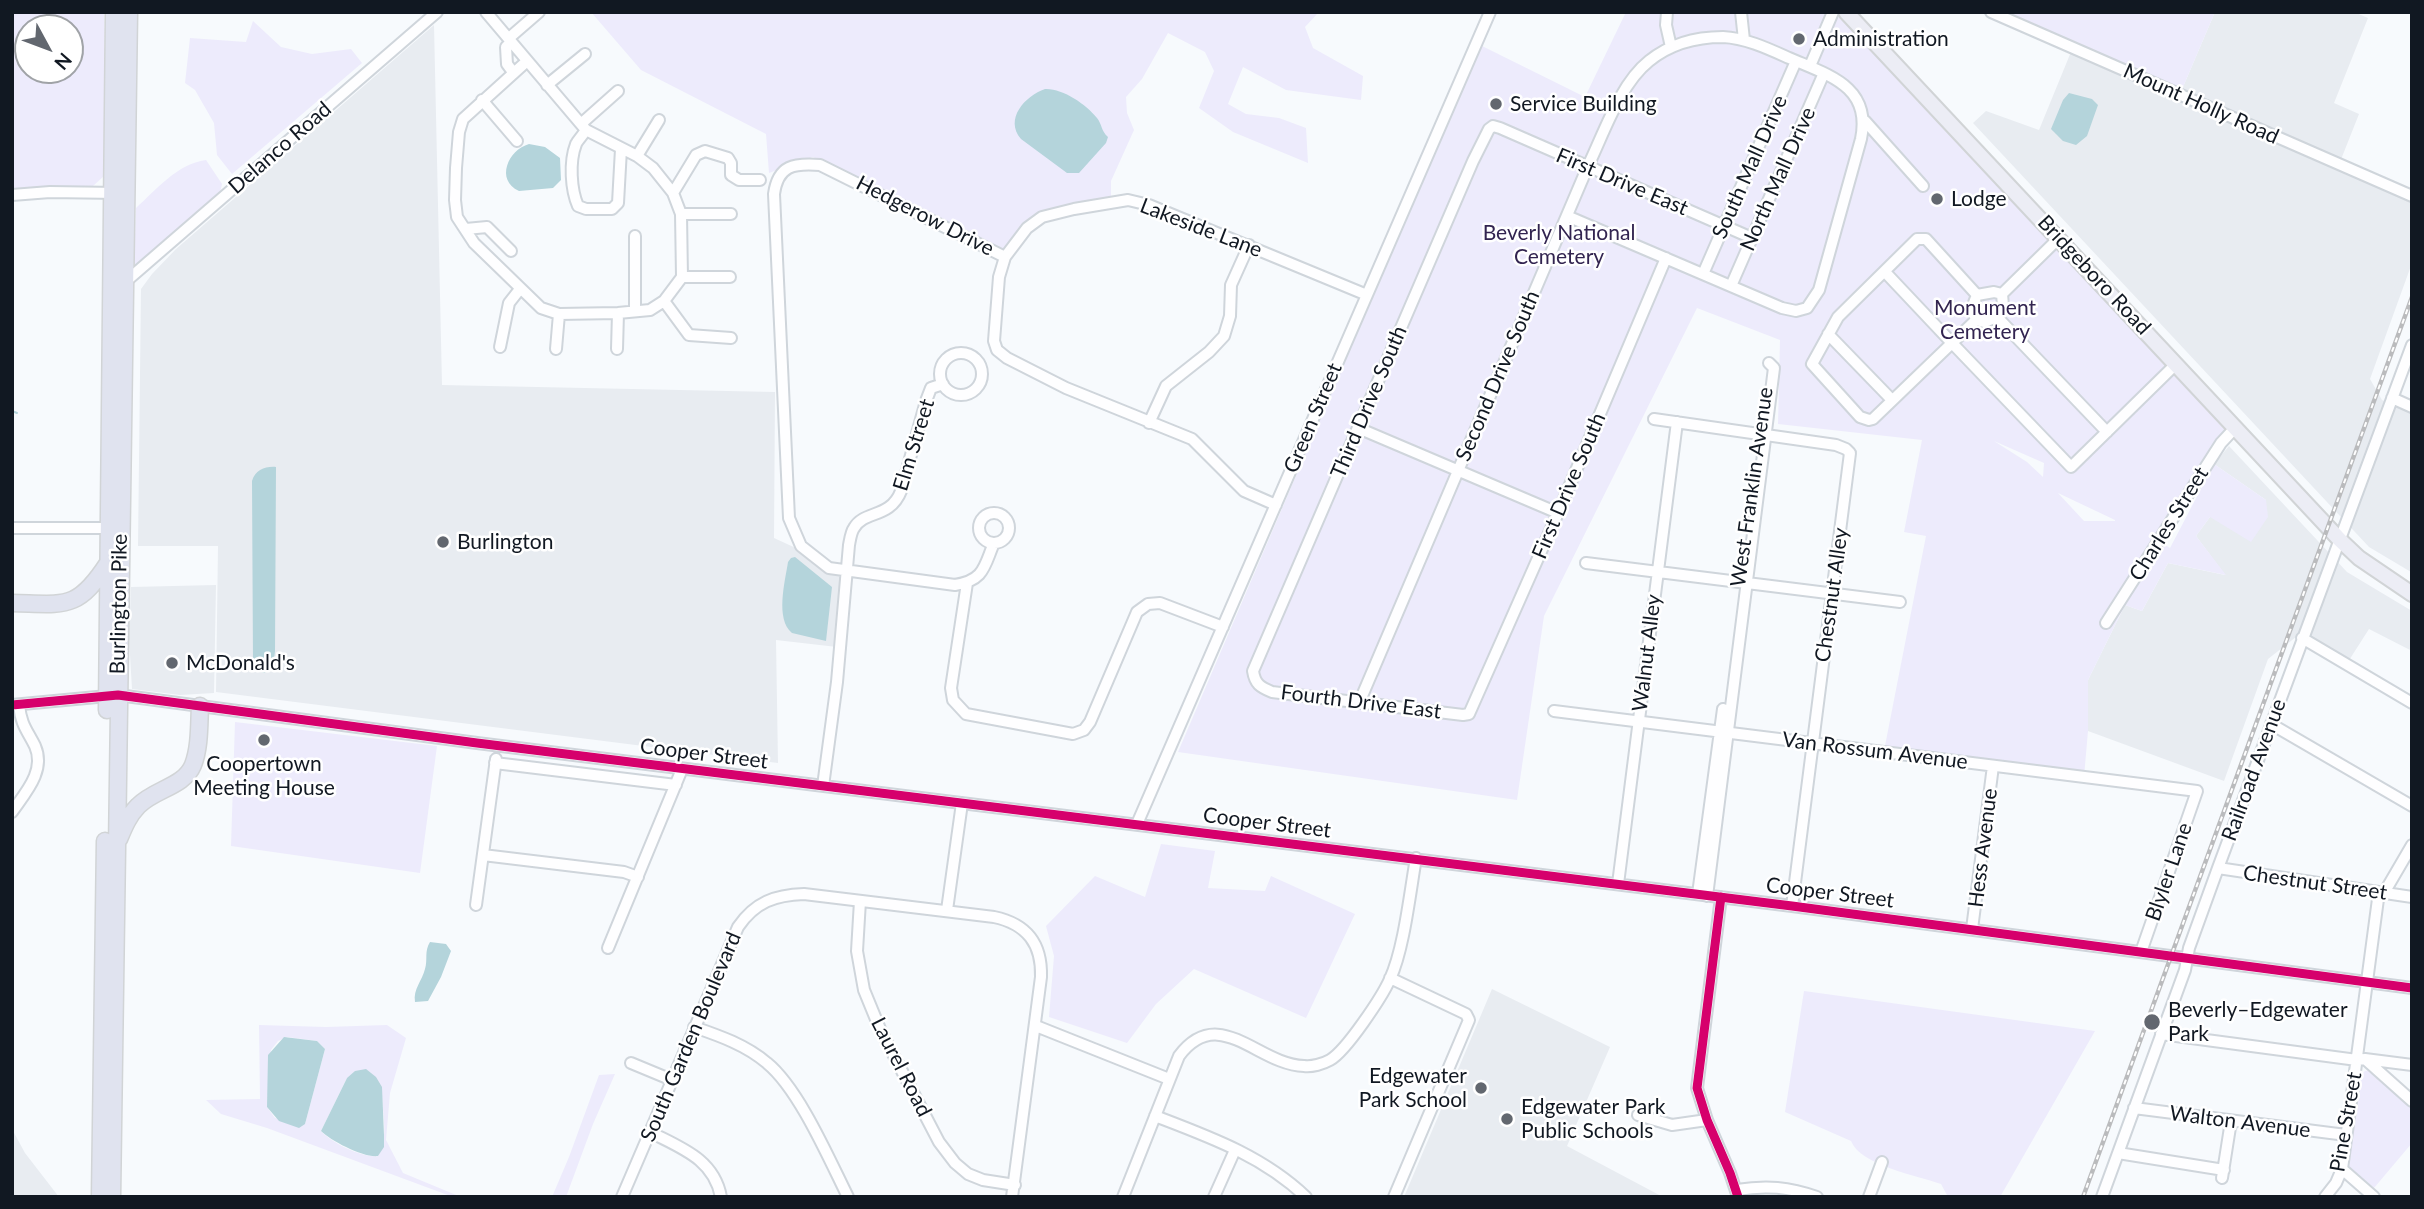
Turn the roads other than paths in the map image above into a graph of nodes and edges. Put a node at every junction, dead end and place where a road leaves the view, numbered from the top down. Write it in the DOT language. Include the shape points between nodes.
graph roads {
  1 [pos="114,12"];
  2 [pos="129,12"];
  3 [pos="437,12"];
  4 [pos="486,12"];
  5 [pos="539,12"];
  6 [pos="1490,12"];
  7 [pos="1667,12"];
  8 [pos="1741,12"];
  9 [pos="1833,12"];
  10 [pos="1846,12"];
  11 [pos="1991,12"];
  12 [pos="510,40"];
  13 [pos="1744,40"];
  14 [pos="1671,47"];
  15 [pos="585,54"];
  16 [pos="1796,61"];
  17 [pos="526,62"];
  18 [pos="1810,66"];
  19 [pos="513,72"];
  20 [pos="1824,73"];
  21 [pos="547,85"];
  22 [pos="618,91"];
  23 [pos="482,100"];
  24 [pos="659,120"];
  25 [pos="1865,121"];
  26 [pos="1493,126"];
  27 [pos="584,127"];
  28 [pos="1880,138"];
  29 [pos="517,141"];
  30 [pos="1860,145"];
  31 [pos="621,149"];
  32 [pos="637,156"];
  33 [pos="1588,166"];
  34 [pos="760,180"];
  35 [pos="1923,186"];
  36 [pos="118,193"];
  37 [pos="673,193"];
  38 [pos="12,195"];
  39 [pos="2412,195"];
  40 [pos="681,214"];
  41 [pos="731,214"];
  42 [pos="1567,216"];
  43 [pos="1725,226"];
  44 [pos="466,229"];
  45 [pos="635,236"];
  46 [pos="1752,238"];
  47 [pos="2059,238"];
  48 [pos="1249,245"];
  49 [pos="511,251"];
  50 [pos="1005,257"];
  51 [pos="1666,258"];
  52 [pos="1885,272"];
  53 [pos="1703,274"];
  54 [pos="682,277"];
  55 [pos="730,277"];
  56 [pos="124,283"];
  57 [pos="1731,286"];
  58 [pos="520,289"];
  59 [pos="2003,294"];
  60 [pos="1367,295"];
  61 [pos="1977,295"];
  62 [pos="664,301"];
  63 [pos="635,311"];
  64 [pos="618,313"];
  65 [pos="559,314"];
  66 [pos="1997,317"];
  67 [pos="1976,320"];
  68 [pos="1828,334"];
  69 [pos="731,338"];
  70 [pos="1952,343"];
  71 [pos="2412,345"];
  72 [pos="500,346"];
  73 [pos="556,349"];
  74 [pos="617,349"];
  75 [pos="997,350"];
  76 [pos="979,363"];
  77 [pos="2176,364"];
  78 [pos="943,384"];
  79 [pos="2392,398"];
  80 [pos="1892,400"];
  81 [pos="2412,407"];
  82 [pos="1654,419"];
  83 [pos="1677,422"];
  84 [pos="1149,423"];
  85 [pos="1358,428"];
  86 [pos="2235,428"];
  87 [pos="2107,432"];
  88 [pos="1762,434"];
  89 [pos="1458,471"];
  90 [pos="1276,505"];
  91 [pos="1558,513"];
  92 [pos="12,528"];
  93 [pos="109,528"];
  94 [pos="2340,540"];
  95 [pos="994,542"];
  96 [pos="1586,562"];
  97 [pos="108,563"];
  98 [pos="848,571"];
  99 [pos="1658,572"];
  100 [pos="1743,582"];
  101 [pos="967,583"];
  102 [pos="1832,594"];
  103 [pos="2412,594"];
  104 [pos="12,603"];
  105 [pos="1900,603"];
  106 [pos="2106,623"];
  107 [pos="1223,627"];
  108 [pos="2302,638"];
  109 [pos="1255,681"];
  110 [pos="113,695"];
  111 [pos="1359,703"];
  112 [pos="2412,703"];
  113 [pos="16,705"];
  114 [pos="200,706"];
  115 [pos="1554,711"];
  116 [pos="1469,714"];
  117 [pos="1639,722"];
  118 [pos="2271,724"];
  119 [pos="1723,732"];
  120 [pos="1811,743"];
  121 [pos="497,746"];
  122 [pos="495,763"];
  123 [pos="1993,766"];
  124 [pos="682,769"];
  125 [pos="676,785"];
  126 [pos="825,786"];
  127 [pos="2197,792"];
  128 [pos="961,803"];
  129 [pos="2412,806"];
  130 [pos="12,812"];
  131 [pos="1137,824"];
  132 [pos="2412,845"];
  133 [pos="116,848"];
  134 [pos="483,855"];
  135 [pos="1416,858"];
  136 [pos="2218,868"];
  137 [pos="638,877"];
  138 [pos="1618,884"];
  139 [pos="2384,893"];
  140 [pos="1703,895"];
  141 [pos="1721,897"];
  142 [pos="2412,897"];
  143 [pos="860,901"];
  144 [pos="476,905"];
  145 [pos="1792,906"];
  146 [pos="947,910"];
  147 [pos="1972,929"];
  148 [pos="608,948"];
  149 [pos="2141,952"];
  150 [pos="2188,959"];
  151 [pos="1390,978"];
  152 [pos="2367,982"];
  153 [pos="2412,988"];
  154 [pos="1036,1026"];
  155 [pos="694,1027"];
  156 [pos="2161,1034"];
  157 [pos="2361,1060"];
  158 [pos="631,1063"];
  159 [pos="2412,1065"];
  160 [pos="1169,1079"];
  161 [pos="672,1080"];
  162 [pos="2412,1101"];
  163 [pos="2134,1108"];
  164 [pos="1638,1115"];
  165 [pos="1155,1116"];
  166 [pos="1707,1121"];
  167 [pos="2231,1121"];
  168 [pos="650,1132"];
  169 [pos="2346,1135"];
  170 [pos="1235,1150"];
  171 [pos="2118,1153"];
  172 [pos="1882,1162"];
  173 [pos="2342,1169"];
  174 [pos="1015,1185"];
  175 [pos="1737,1194"];
  176 [pos="100,1197"];
  177 [pos="112,1197"];
  178 [pos="622,1197"];
  179 [pos="722,1197"];
  180 [pos="848,1197"];
  181 [pos="1012,1197"];
  182 [pos="1123,1197"];
  183 [pos="1214,1197"];
  184 [pos="1306,1197"];
  185 [pos="1395,1197"];
  186 [pos="1817,1197"];
  187 [pos="1869,1197"];
  188 [pos="2102,1197"];
  189 [pos="2325,1197"];
  190 [pos="2374,1197"];
  1 -- 36 [label="highway, Burlington Pike"];
  2 -- 36 [label="highway, Burlington Pike"];
  3 -- 56 [label="street, Delanco Road"];
  4 -- 12 [label="street"];
  5 -- 12 [label="street"];
  6 -- 60 [label="street, Green Street"];
  7 -- 14 [label="street"];
  8 -- 13 [label="street"];
  9 -- 18 [label="street"];
  10 -- 47 [label="main road, Bridgeboro Road"];
  11 -- 39 [label="street, Mount Holly Road"];
  12 -- 17 [label="street"];
  12 -- 19 [label="street" via="507,64"];
  13 -- 14 [label="street, Second Drive South" via="1723,37"];
  13 -- 16 [label="street, Second Drive South"];
  14 -- 33 [label="street, Second Drive South" via="1630,80"];
  15 -- 21 [label="street"];
  16 -- 18 [label="street, Second Drive South"];
  16 -- 43 [label="street, South Mall Drive"];
  17 -- 19 [label="street"];
  17 -- 21 [label="street"];
  18 -- 20 [label="street, Second Drive South"];
  19 -- 23 [label="street"];
  20 -- 25 [label="street, Second Drive South" via="1849,89"];
  20 -- 46 [label="street, North Mall Drive"];
  21 -- 27 [label="street"];
  22 -- 27 [label="street"];
  23 -- 29 [label="street"];
  23 -- 44 [label="street" via="463,119 459,132 455,200 457,217"];
  24 -- 32 [label="street"];
  25 -- 28 [label="street, Second Drive South"];
  25 -- 30 [label="street"];
  26 -- 33 [label="street, First Drive East"];
  26 -- 85 [label="street, Third Drive South" via="1473,161"];
  27 -- 31 [label="street"];
  27 -- 31 [label="street" via="572,164 573,196 578,206 612,209 618,203"];
  28 -- 30 [label="street"];
  28 -- 35 [label="street, Second Drive South"];
  30 -- 57 [label="street" via="1819,290 1807,308 1782,308"];
  31 -- 32 [label="street"];
  32 -- 37 [label="street"];
  33 -- 42 [label="street, Second Drive South"];
  33 -- 43 [label="street, First Drive East"];
  34 -- 37 [label="street" via="739,180 731,175 729,158 705,151 696,155"];
  36 -- 38 [label="street"];
  36 -- 56 [label="highway, Burlington Pike"];
  36 -- 93 [label="highway, Burlington Pike"];
  37 -- 40 [label="street"];
  40 -- 41 [label="street"];
  40 -- 54 [label="street"];
  42 -- 51 [label="street"];
  42 -- 89 [label="street, Second Drive South"];
  43 -- 46 [label="street, First Drive East"];
  43 -- 53 [label="street, South Mall Drive"];
  44 -- 49 [label="street" via="487,227"];
  44 -- 58 [label="street"];
  45 -- 63 [label="street"];
  46 -- 57 [label="street, North Mall Drive"];
  47 -- 59 [label="street"];
  47 -- 77 [label="main road, Bridgeboro Road"];
  48 -- 50 [label="street, Lakeside Lane" via="1128,200 1042,217 1027,228"];
  48 -- 60 [label="street, Lakeside Lane"];
  48 -- 84 [label="street" via="1231,285 1224,336 1166,386"];
  50 -- 75 [label="street, Hedgerow Drive" via="999,277"];
  50 -- 98 [label="street, Hedgerow Drive" via="820,165 800,163 776,179 789,518 801,546 816,560"];
  51 -- 53 [label="street"];
  51 -- 91 [label="street, First Drive South"];
  52 -- 61 [label="street" via="1917,239 1926,239"];
  52 -- 68 [label="street" via="1838,317"];
  52 -- 70 [label="street"];
  53 -- 57 [label="street"];
  54 -- 55 [label="street"];
  54 -- 62 [label="street"];
  56 -- 110 [label="highway, Burlington Pike"];
  58 -- 65 [label="street" via="541,309"];
  58 -- 72 [label="street" via="509,303"];
  59 -- 61 [label="street"];
  59 -- 66 [label="street"];
  60 -- 90 [label="street, Green Street"];
  61 -- 67 [label="street" via="1972,308"];
  62 -- 63 [label="street" via="650,310"];
  62 -- 69 [label="street" via="689,335"];
  63 -- 64 [label="street"];
  64 -- 65 [label="street"];
  64 -- 74 [label="street"];
  65 -- 73 [label="street"];
  66 -- 67 [label="street"];
  66 -- 87 [label="street"];
  67 -- 70 [label="street"];
  68 -- 80 [label="street"];
  68 -- 80 [label="street" via="1812,364 1860,417 1873,419"];
  70 -- 80 [label="street"];
  70 -- 87 [label="street" via="2071,467"];
  71 -- 79 [label="street, Railroad Avenue"];
  75 -- 76 [label="street"];
  75 -- 84 [label="street" via="1066,388"];
  76 -- 78 [label="street, Elm Street" via="963,353 951,356 940,371"];
  76 -- 78 [label="street, Elm Street" via="980,383 971,392 958,395"];
  77 -- 86 [label="main road, Bridgeboro Road"];
  77 -- 87 [label="street"];
  78 -- 98 [label="street, Elm Street" via="931,388 895,504 854,527"];
  79 -- 81 [label="street"];
  79 -- 94 [label="street, Railroad Avenue"];
  82 -- 83 [label="street"];
  83 -- 88 [label="street"];
  83 -- 99 [label="street, Walnut Alley"];
  84 -- 90 [label="street" via="1192,439 1244,491"];
  85 -- 89 [label="street"];
  85 -- 109 [label="street, Third Drive South" via="1254,671"];
  86 -- 94 [label="main road, Bridgeboro Road"];
  86 -- 106 [label="street, Charles Street"];
  88 -- 88 [label="street, West Franklin Avenue" via="1774,368 1769,363"];
  88 -- 100 [label="street, West Franklin Avenue"];
  88 -- 102 [label="street, Chestnut Alley" via="1836,445 1850,453"];
  89 -- 91 [label="street"];
  89 -- 111 [label="street, Second Drive South"];
  90 -- 107 [label="street, Green Street"];
  91 -- 116 [label="street, First Drive South"];
  92 -- 93 [label="street"];
  93 -- 97 [label="highway, Burlington Pike"];
  94 -- 103 [label="main road, Bridgeboro Road"];
  94 -- 108 [label="street, Railroad Avenue"];
  95 -- 101 [label="street" via="984,570"];
  96 -- 99 [label="street"];
  97 -- 104 [label="highway" via="78,598 54,604"];
  97 -- 110 [label="highway, Burlington Pike"];
  98 -- 101 [label="street"];
  98 -- 126 [label="street, Elm Street" via="840,685"];
  99 -- 100 [label="street"];
  99 -- 117 [label="street, Walnut Alley"];
  100 -- 102 [label="street"];
  100 -- 119 [label="street, West Franklin Avenue"];
  101 -- 107 [label="street" via="953,700 966,714 1073,734 1090,722 1140,609 1160,603"];
  102 -- 105 [label="street"];
  102 -- 120 [label="street, Chestnut Alley"];
  107 -- 131 [label="street, Green Street"];
  108 -- 112 [label="street"];
  108 -- 118 [label="street, Railroad Avenue"];
  109 -- 111 [label="street, Fourth Drive East" via="1272,692"];
  110 -- 113 [label="street, Cooper Street"];
  110 -- 114 [label="street, Cooper Street"];
  110 -- 133 [label="highway, Burlington Pike"];
  110 -- 176 [label="highway, Burlington Pike"];
  111 -- 116 [label="street, Fourth Drive East"];
  113 -- 130 [label="street" via="36,750 38,767"];
  114 -- 121 [label="street, Cooper Street"];
  114 -- 133 [label="highway" via="190,772 139,805"];
  115 -- 117 [label="street, Van Rossum Avenue"];
  117 -- 119 [label="street, Van Rossum Avenue"];
  117 -- 138 [label="street, Walnut Alley"];
  118 -- 129 [label="street"];
  118 -- 136 [label="street, Railroad Avenue"];
  119 -- 120 [label="street, Van Rossum Avenue"];
  119 -- 140 [label="street, West Franklin Avenue"];
  120 -- 123 [label="street, Van Rossum Avenue"];
  120 -- 145 [label="street, Chestnut Alley"];
  121 -- 122 [label="street"];
  121 -- 124 [label="street, Cooper Street"];
  122 -- 125 [label="street"];
  122 -- 134 [label="street"];
  123 -- 127 [label="street, Van Rossum Avenue"];
  123 -- 147 [label="street, Hess Avenue"];
  124 -- 125 [label="street"];
  124 -- 126 [label="street, Cooper Street"];
  125 -- 137 [label="street"];
  126 -- 128 [label="street, Cooper Street"];
  127 -- 149 [label="street, Blyler Lane"];
  128 -- 131 [label="street, Cooper Street"];
  128 -- 146 [label="street"];
  131 -- 135 [label="street, Cooper Street"];
  132 -- 139 [label="street, Pine Street"];
  133 -- 177 [label="highway, Burlington Pike"];
  134 -- 137 [label="street"];
  134 -- 144 [label="street"];
  135 -- 138 [label="street, Cooper Street"];
  135 -- 151 [label="street"];
  136 -- 139 [label="street, Chestnut Street"];
  136 -- 150 [label="street, Railroad Avenue"];
  137 -- 148 [label="street"];
  138 -- 140 [label="street, Cooper Street"];
  139 -- 142 [label="street, Chestnut Street"];
  139 -- 152 [label="street, Pine Street" via="2378,899"];
  140 -- 141 [label="street, Cooper Street"];
  141 -- 145 [label="street, Cooper Street"];
  141 -- 166 [label="street" via="1697,1077"];
  143 -- 146 [label="street, South Garden Boulevard"];
  143 -- 155 [label="street, South Garden Boulevard" via="797,894 774,897 753,908 733,934"];
  143 -- 174 [label="street, Laurel Road" via="858,960 864,990 939,1142 968,1174"];
  145 -- 147 [label="street, Cooper Street"];
  146 -- 154 [label="street, South Garden Boulevard" via="1011,921 1032,938 1041,966"];
  147 -- 149 [label="street, Cooper Street"];
  149 -- 150 [label="street, Cooper Street"];
  150 -- 152 [label="street, Cooper Street"];
  150 -- 156 [label="street, Railroad Avenue"];
  151 -- 160 [label="street" via="1331,1060 1289,1064 1226,1035 1213,1034 1188,1044"];
  151 -- 185 [label="street" via="1466,1014 1469,1020"];
  152 -- 153 [label="street, Cooper Street"];
  152 -- 157 [label="street, Pine Street"];
  154 -- 160 [label="street"];
  154 -- 174 [label="street, South Garden Boulevard"];
  155 -- 161 [label="street, South Garden Boulevard"];
  155 -- 180 [label="street" via="750,1050 776,1071 791,1090"];
  156 -- 157 [label="street"];
  156 -- 163 [label="street, Railroad Avenue"];
  157 -- 159 [label="street"];
  157 -- 162 [label="street"];
  157 -- 169 [label="street, Pine Street"];
  158 -- 161 [label="street"];
  160 -- 165 [label="street"];
  161 -- 168 [label="street, South Garden Boulevard"];
  163 -- 167 [label="street, Walton Avenue"];
  163 -- 171 [label="street, Railroad Avenue"];
  164 -- 166 [label="street" via="1672,1125"];
  165 -- 170 [label="street"];
  165 -- 182 [label="street"];
  166 -- 175 [label="street"];
  167 -- 169 [label="street, Walton Avenue"];
  167 -- 171 [label="street" via="2223,1174"];
  168 -- 178 [label="street, South Garden Boulevard"];
  168 -- 179 [label="street" via="704,1163 716,1177"];
  169 -- 173 [label="street, Pine Street"];
  170 -- 183 [label="street"];
  170 -- 184 [label="street" via="1276,1171"];
  171 -- 188 [label="street, Railroad Avenue"];
  172 -- 187 [label="street"];
  173 -- 189 [label="street, Pine Street"];
  173 -- 190 [label="street"];
  174 -- 181 [label="street, South Garden Boulevard"];
  175 -- 186 [label="street" via="1768,1186"];
}
